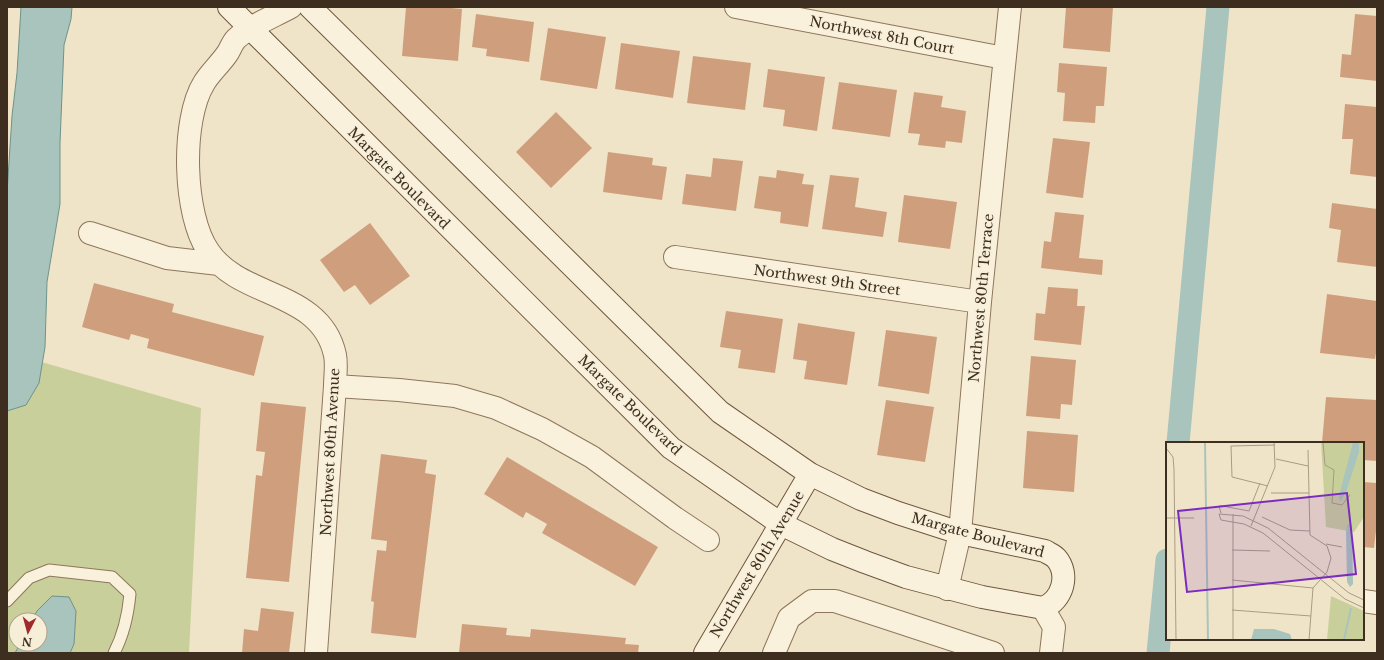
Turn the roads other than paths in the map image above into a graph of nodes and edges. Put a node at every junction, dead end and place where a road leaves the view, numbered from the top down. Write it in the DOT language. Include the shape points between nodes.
graph roads {
  1 [pos="229,7"];
  2 [pos="271,7"];
  3 [pos="291,7"];
  4 [pos="310,7"];
  5 [pos="736,7"];
  6 [pos="1010,7"];
  7 [pos="251,29"];
  8 [pos="1004,58"];
  9 [pos="90,233"];
  10 [pos="675,258"];
  11 [pos="219,264"];
  12 [pos="980,302"];
  13 [pos="335,386"];
  14 [pos="810,474"];
  15 [pos="781,524"];
  16 [pos="960,533"];
  17 [pos="708,540"];
  18 [pos="947,589"];
  19 [pos="7,601"];
  20 [pos="1364,601"];
  21 [pos="1377,602"];
  22 [pos="1043,608"];
  23 [pos="114,653"];
  24 [pos="316,653"];
  25 [pos="705,653"];
  26 [pos="774,653"];
  27 [pos="993,653"];
  28 [pos="1051,653"];
  1 -- 7 [label="street, Margate Boulevard"];
  2 -- 7 [label="street"];
  3 -- 7 [label="street"];
  4 -- 14 [label="street, Margate Boulevard" via="720,412"];
  5 -- 8 [label="street, Northwest 8th Court"];
  6 -- 8 [label="street, Northwest 80th Terrace"];
  7 -- 11 [label="street, Northwest 80th Avenue" via="235,40 204,83 197,98 192,121 188,173 190,196 196,226 208,252"];
  7 -- 15 [label="street, Margate Boulevard" via="671,448"];
  8 -- 12 [label="street, Northwest 80th Terrace"];
  9 -- 11 [label="street" via="168,258"];
  10 -- 12 [label="street, Northwest 9th Street"];
  11 -- 13 [label="street, Northwest 80th Avenue" via="241,279 299,308 324,328 335,357"];
  12 -- 16 [label="street, Northwest 80th Terrace"];
  13 -- 17 [label="street" via="455,396 496,408 542,429 592,457"];
  13 -- 24 [label="street, Northwest 80th Avenue"];
  14 -- 15 [label="street, Northwest 80th Avenue"];
  14 -- 16 [label="street, Margate Boulevard" via="861,499"];
  15 -- 18 [label="street, Margate Boulevard" via="865,562"];
  15 -- 25 [label="street, Northwest 80th Avenue"];
  16 -- 18 [label="street, Northwest 80th Terrace"];
  16 -- 22 [label="street, Margate Boulevard" via="1045,551 1055,557 1063,574 1062,588 1056,600"];
  18 -- 22 [label="street, Margate Boulevard"];
  19 -- 23 [label="lane" via="29,578 49,570 112,577 130,594 121,640"];
  20 -- 21 [label="street"];
  22 -- 28 [label="street" via="1054,627"];
  26 -- 27 [label="street" via="789,618 812,601 835,601"];
}
